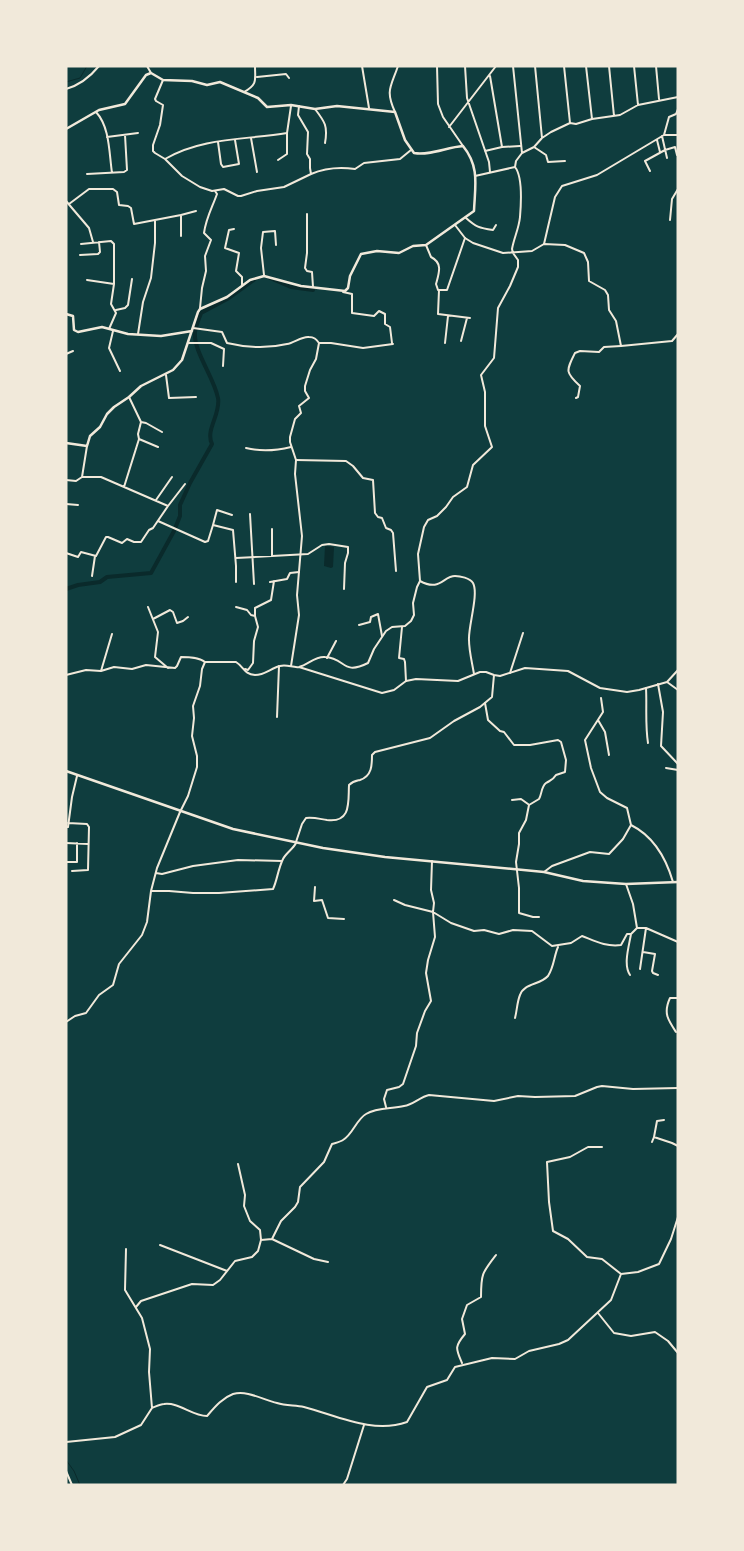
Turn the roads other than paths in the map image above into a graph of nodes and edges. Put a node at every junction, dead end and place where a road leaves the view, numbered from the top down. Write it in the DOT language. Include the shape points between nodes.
graph roads {
  1 [pos="99,66"];
  2 [pos="147,66"];
  3 [pos="255,66"];
  4 [pos="362,66"];
  5 [pos="398,66"];
  6 [pos="437,66"];
  7 [pos="465,66"];
  8 [pos="496,66"];
  9 [pos="513,66"];
  10 [pos="535,66"];
  11 [pos="564,66"];
  12 [pos="586,66"];
  13 [pos="609,66"];
  14 [pos="634,66"];
  15 [pos="656,66"];
  16 [pos="151,73"];
  17 [pos="490,76"];
  18 [pos="257,77"];
  19 [pos="289,78"];
  20 [pos="163,80"];
  21 [pos="66,89"];
  22 [pos="244,92"];
  23 [pos="678,97"];
  24 [pos="659,99"];
  25 [pos="468,101"];
  26 [pos="291,105"];
  27 [pos="638,105"];
  28 [pos="299,106"];
  29 [pos="315,109"];
  30 [pos="678,109"];
  31 [pos="369,110"];
  32 [pos="96,112"];
  33 [pos="395,112"];
  34 [pos="614,116"];
  35 [pos="592,119"];
  36 [pos="570,123"];
  37 [pos="449,126"];
  38 [pos="66,129"];
  39 [pos="287,133"];
  40 [pos="138,134"];
  41 [pos="125,135"];
  42 [pos="678,135"];
  43 [pos="663,136"];
  44 [pos="107,137"];
  45 [pos="251,138"];
  46 [pos="542,138"];
  47 [pos="656,139"];
  48 [pos="235,140"];
  49 [pos="218,142"];
  50 [pos="325,143"];
  51 [pos="463,146"];
  52 [pos="520,146"];
  53 [pos="502,147"];
  54 [pos="534,147"];
  55 [pos="411,150"];
  56 [pos="666,150"];
  57 [pos="485,152"];
  58 [pos="660,152"];
  59 [pos="522,153"];
  60 [pos="677,155"];
  61 [pos="667,158"];
  62 [pos="165,159"];
  63 [pos="278,160"];
  64 [pos="565,161"];
  65 [pos="515,166"];
  66 [pos="650,170"];
  67 [pos="257,172"];
  68 [pos="490,172"];
  69 [pos="112,173"];
  70 [pos="86,174"];
  71 [pos="311,174"];
  72 [pos="475,176"];
  73 [pos="678,189"];
  74 [pos="215,191"];
  75 [pos="66,201"];
  76 [pos="70,204"];
  77 [pos="196,211"];
  78 [pos="307,214"];
  79 [pos="181,215"];
  80 [pos="466,218"];
  81 [pos="670,220"];
  82 [pos="155,221"];
  83 [pos="455,225"];
  84 [pos="496,226"];
  85 [pos="234,229"];
  86 [pos="181,236"];
  87 [pos="465,238"];
  88 [pos="99,242"];
  89 [pos="93,243"];
  90 [pos="81,244"];
  91 [pos="426,244"];
  92 [pos="544,244"];
  93 [pos="276,245"];
  94 [pos="512,253"];
  95 [pos="80,255"];
  96 [pos="264,276"];
  97 [pos="132,279"];
  98 [pos="87,280"];
  99 [pos="114,284"];
  100 [pos="242,286"];
  101 [pos="313,287"];
  102 [pos="439,290"];
  103 [pos="343,292"];
  104 [pos="200,309"];
  105 [pos="116,310"];
  106 [pos="66,314"];
  107 [pos="448,316"];
  108 [pos="194,329"];
  109 [pos="111,330"];
  110 [pos="678,334"];
  111 [pos="138,335"];
  112 [pos="461,341"];
  113 [pos="189,343"];
  114 [pos="319,343"];
  115 [pos="445,343"];
  116 [pos="621,346"];
  117 [pos="73,351"];
  118 [pos="66,354"];
  119 [pos="224,366"];
  120 [pos="120,371"];
  121 [pos="166,374"];
  122 [pos="129,397"];
  123 [pos="196,397"];
  124 [pos="576,398"];
  125 [pos="141,422"];
  126 [pos="162,432"];
  127 [pos="139,439"];
  128 [pos="66,443"];
  129 [pos="87,446"];
  130 [pos="158,447"];
  131 [pos="291,447"];
  132 [pos="246,448"];
  133 [pos="296,460"];
  134 [pos="82,477"];
  135 [pos="172,477"];
  136 [pos="66,480"];
  137 [pos="185,484"];
  138 [pos="124,487"];
  139 [pos="156,500"];
  140 [pos="66,504"];
  141 [pos="78,505"];
  142 [pos="168,506"];
  143 [pos="250,514"];
  144 [pos="232,515"];
  145 [pos="158,520"];
  146 [pos="213,525"];
  147 [pos="272,529"];
  148 [pos="66,553"];
  149 [pos="299,554"];
  150 [pos="95,556"];
  151 [pos="272,556"];
  152 [pos="252,557"];
  153 [pos="236,558"];
  154 [pos="396,571"];
  155 [pos="299,572"];
  156 [pos="92,576"];
  157 [pos="274,581"];
  158 [pos="420,581"];
  159 [pos="236,582"];
  160 [pos="270,582"];
  161 [pos="254,584"];
  162 [pos="344,589"];
  163 [pos="148,606"];
  164 [pos="236,607"];
  165 [pos="255,616"];
  166 [pos="188,617"];
  167 [pos="154,619"];
  168 [pos="358,625"];
  169 [pos="402,627"];
  170 [pos="522,633"];
  171 [pos="112,634"];
  172 [pos="382,636"];
  173 [pos="336,641"];
  174 [pos="327,658"];
  175 [pos="205,662"];
  176 [pos="279,666"];
  177 [pos="291,666"];
  178 [pos="299,667"];
  179 [pos="168,668"];
  180 [pos="242,669"];
  181 [pos="678,670"];
  182 [pos="101,671"];
  183 [pos="510,673"];
  184 [pos="474,674"];
  185 [pos="66,675"];
  186 [pos="494,676"];
  187 [pos="406,681"];
  188 [pos="667,682"];
  189 [pos="658,684"];
  190 [pos="646,688"];
  191 [pos="678,690"];
  192 [pos="601,698"];
  193 [pos="485,703"];
  194 [pos="277,717"];
  195 [pos="598,720"];
  196 [pos="648,743"];
  197 [pos="609,755"];
  198 [pos="678,764"];
  199 [pos="666,768"];
  200 [pos="678,770"];
  201 [pos="66,771"];
  202 [pos="77,776"];
  203 [pos="66,796"];
  204 [pos="72,797"];
  205 [pos="512,800"];
  206 [pos="529,805"];
  207 [pos="180,812"];
  208 [pos="68,823"];
  209 [pos="631,825"];
  210 [pos="66,828"];
  211 [pos="296,842"];
  212 [pos="66,843"];
  213 [pos="77,843"];
  214 [pos="88,844"];
  215 [pos="432,861"];
  216 [pos="66,862"];
  217 [pos="282,862"];
  218 [pos="72,871"];
  219 [pos="518,871"];
  220 [pos="544,872"];
  221 [pos="156,873"];
  222 [pos="673,882"];
  223 [pos="678,882"];
  224 [pos="626,884"];
  225 [pos="315,887"];
  226 [pos="151,891"];
  227 [pos="394,900"];
  228 [pos="433,912"];
  229 [pos="539,916"];
  230 [pos="344,919"];
  231 [pos="637,928"];
  232 [pos="646,928"];
  233 [pos="631,934"];
  234 [pos="678,942"];
  235 [pos="558,946"];
  236 [pos="643,952"];
  237 [pos="640,969"];
  238 [pos="630,975"];
  239 [pos="658,975"];
  240 [pos="678,998"];
  241 [pos="515,1018"];
  242 [pos="66,1022"];
  243 [pos="676,1032"];
  244 [pos="678,1088"];
  245 [pos="387,1108"];
  246 [pos="664,1120"];
  247 [pos="654,1137"];
  248 [pos="652,1142"];
  249 [pos="678,1146"];
  250 [pos="602,1147"];
  251 [pos="238,1164"];
  252 [pos="678,1217"];
  253 [pos="272,1239"];
  254 [pos="261,1240"];
  255 [pos="160,1245"];
  256 [pos="126,1249"];
  257 [pos="496,1256"];
  258 [pos="328,1262"];
  259 [pos="227,1271"];
  260 [pos="621,1274"];
  261 [pos="136,1307"];
  262 [pos="598,1313"];
  263 [pos="678,1354"];
  264 [pos="463,1364"];
  265 [pos="152,1408"];
  266 [pos="364,1425"];
  267 [pos="66,1442"];
  268 [pos="66,1471"];
  269 [pos="66,1480"];
  270 [pos="71,1480"];
  271 [pos="72,1485"];
  272 [pos="343,1485"];
  1 -- 21 [label="street" via="87,79"];
  2 -- 16 [label="street"];
  3 -- 18 [label="street"];
  4 -- 31 [label="street"];
  5 -- 33 [label="street" via="388,98"];
  6 -- 37 [label="street" via="438,104"];
  7 -- 25 [label="street"];
  8 -- 17 [label="street"];
  9 -- 52 [label="street"];
  10 -- 46 [label="street"];
  11 -- 36 [label="street"];
  12 -- 35 [label="street"];
  13 -- 34 [label="street"];
  14 -- 27 [label="street"];
  15 -- 24 [label="street"];
  16 -- 20 [label="main road"];
  16 -- 32 [label="main road" via="146,75 125,104"];
  17 -- 25 [label="street"];
  17 -- 53 [label="street"];
  18 -- 19 [label="street" via="286,74"];
  18 -- 22 [label="street"];
  20 -- 22 [label="main road" via="207,85 220,82"];
  20 -- 62 [label="street" via="156,99 163,108 153,151"];
  22 -- 26 [label="main road" via="268,107"];
  23 -- 24 [label="street"];
  24 -- 27 [label="street"];
  25 -- 37 [label="street"];
  25 -- 57 [label="street"];
  26 -- 28 [label="main road"];
  26 -- 39 [label="street"];
  27 -- 34 [label="street"];
  28 -- 29 [label="main road"];
  28 -- 71 [label="street" via="298,115 308,132 307,154"];
  29 -- 31 [label="main road" via="337,106"];
  29 -- 50 [label="street" via="325,122"];
  30 -- 43 [label="street" via="669,117"];
  31 -- 33 [label="main road"];
  32 -- 38 [label="main road"];
  32 -- 44 [label="street"];
  33 -- 55 [label="main road"];
  34 -- 35 [label="street"];
  35 -- 36 [label="street"];
  36 -- 46 [label="street"];
  37 -- 51 [label="street"];
  39 -- 45 [label="street"];
  39 -- 63 [label="street" via="287,154"];
  40 -- 41 [label="street"];
  41 -- 44 [label="street"];
  41 -- 69 [label="street" via="128,168 124,172"];
  42 -- 43 [label="street"];
  43 -- 47 [label="street"];
  43 -- 56 [label="street"];
  44 -- 69 [label="street"];
  45 -- 48 [label="street"];
  45 -- 67 [label="street"];
  46 -- 54 [label="street"];
  47 -- 58 [label="street"];
  47 -- 92 [label="street" via="597,175 562,186 555,198"];
  48 -- 49 [label="street"];
  48 -- 49 [label="street" via="239,164 223,167"];
  49 -- 62 [label="street" via="202,143"];
  51 -- 55 [label="main road" via="417,154"];
  51 -- 72 [label="main road" via="472,157"];
  52 -- 53 [label="street"];
  52 -- 59 [label="street"];
  53 -- 57 [label="street"];
  54 -- 59 [label="street"];
  54 -- 64 [label="street" via="546,155 548,162"];
  55 -- 71 [label="street" via="400,160"];
  56 -- 58 [label="street"];
  56 -- 60 [label="street" via="675,147"];
  56 -- 61 [label="street"];
  57 -- 68 [label="street"];
  58 -- 66 [label="street" via="645,161"];
  59 -- 65 [label="street"];
  62 -- 74 [label="street" via="187,180"];
  65 -- 68 [label="street"];
  65 -- 94 [label="street" via="522,196"];
  68 -- 72 [label="street"];
  69 -- 70 [label="street"];
  71 -- 74 [label="street" via="284,186 241,196 224,189"];
  72 -- 80 [label="main road" via="474,211"];
  73 -- 81 [label="street" via="672,198"];
  74 -- 104 [label="street" via="217,194 204,228 204,233 211,240 204,256 206,271"];
  75 -- 76 [label="street"];
  76 -- 82 [label="street" via="88,190 113,189 117,192 119,205 131,208 134,224"];
  76 -- 89 [label="street" via="89,228"];
  77 -- 79 [label="street"];
  78 -- 101 [label="street" via="305,268 312,272"];
  79 -- 82 [label="street"];
  79 -- 86 [label="street"];
  80 -- 83 [label="main road"];
  80 -- 84 [label="street" via="475,227 492,230"];
  82 -- 111 [label="street" via="151,278"];
  83 -- 87 [label="street"];
  83 -- 91 [label="main road"];
  85 -- 100 [label="street" via="229,230 225,248 239,253 236,271 242,277"];
  87 -- 94 [label="street"];
  87 -- 102 [label="street" via="448,290"];
  88 -- 89 [label="street"];
  88 -- 95 [label="street" via="98,254"];
  88 -- 99 [label="street" via="111,241 114,244"];
  89 -- 90 [label="street"];
  91 -- 102 [label="street" via="431,257 440,265 436,284"];
  91 -- 103 [label="main road" via="410,246 400,253 377,251 361,254 348,288"];
  92 -- 94 [label="street" via="532,251"];
  92 -- 116 [label="street" via="565,245 584,254 590,281 605,290 608,296 609,310 616,321"];
  93 -- 96 [label="street" via="275,231 263,232"];
  94 -- 158 [label="street" via="518,260 518,267 498,308 494,360 480,377 485,392 484,426 492,447 473,465 467,487 424,527 418,554"];
  96 -- 100 [label="main road"];
  96 -- 101 [label="main road"];
  97 -- 105 [label="street" via="128,305"];
  98 -- 99 [label="street"];
  99 -- 105 [label="street" via="111,304"];
  100 -- 104 [label="main road"];
  101 -- 103 [label="main road"];
  102 -- 107 [label="street" via="438,314"];
  103 -- 114 [label="street" via="352,294 352,313 374,316 379,310 385,314 393,344 363,348"];
  104 -- 108 [label="main road"];
  105 -- 109 [label="street"];
  106 -- 109 [label="main road" via="73,316 76,332 97,327"];
  107 -- 112 [label="street" via="469,318"];
  107 -- 115 [label="street"];
  108 -- 111 [label="main road" via="161,336"];
  108 -- 113 [label="main road"];
  108 -- 114 [label="street" via="222,332 228,343 245,347 268,348 310,336"];
  109 -- 111 [label="main road"];
  109 -- 120 [label="street" via="109,348"];
  110 -- 116 [label="street" via="672,341"];
  113 -- 119 [label="street" via="211,343 224,349"];
  113 -- 121 [label="main road" via="182,360"];
  114 -- 131 [label="street" via="305,386 310,398 299,406 301,414 293,425"];
  116 -- 124 [label="street" via="604,347 599,352 575,353 567,370 580,386"];
  117 -- 118 [label="street"];
  121 -- 122 [label="main road" via="141,386"];
  121 -- 123 [label="street" via="169,398"];
  122 -- 125 [label="street"];
  122 -- 129 [label="main road" via="109,412 90,436"];
  125 -- 126 [label="street"];
  125 -- 127 [label="street"];
  127 -- 130 [label="street"];
  127 -- 138 [label="street"];
  128 -- 129 [label="main road"];
  129 -- 134 [label="street"];
  131 -- 132 [label="street" via="273,451"];
  131 -- 133 [label="street"];
  133 -- 149 [label="street" via="302,526"];
  133 -- 154 [label="street" via="346,462 363,478 372,480 375,512 393,533"];
  134 -- 136 [label="street" via="76,481"];
  134 -- 138 [label="street" via="101,477"];
  135 -- 139 [label="street"];
  137 -- 142 [label="street"];
  138 -- 139 [label="street"];
  139 -- 142 [label="street"];
  140 -- 141 [label="street"];
  142 -- 145 [label="street"];
  143 -- 152 [label="street"];
  144 -- 146 [label="street" via="217,510"];
  145 -- 146 [label="street" via="205,542"];
  145 -- 150 [label="street" via="141,542 128,539 122,543 106,537"];
  146 -- 153 [label="street" via="233,530"];
  147 -- 151 [label="street"];
  148 -- 150 [label="street" via="78,557 84,552"];
  149 -- 151 [label="street"];
  149 -- 155 [label="street"];
  149 -- 162 [label="street" via="308,554 325,545 348,547"];
  150 -- 156 [label="street"];
  151 -- 152 [label="street"];
  152 -- 153 [label="street"];
  152 -- 161 [label="street"];
  153 -- 159 [label="street"];
  155 -- 157 [label="street" via="290,573 288,579"];
  155 -- 177 [label="street" via="297,595 300,614"];
  157 -- 160 [label="street"];
  157 -- 165 [label="street" via="272,599 255,608"];
  158 -- 169 [label="street" via="413,603 414,615 411,622"];
  158 -- 184 [label="street" via="440,584 454,576 473,582 473,620 468,637"];
  163 -- 167 [label="street"];
  164 -- 165 [label="street"];
  165 -- 180 [label="street" via="258,627 254,663 248,670"];
  166 -- 167 [label="street" via="177,623 170,610"];
  167 -- 179 [label="street" via="158,632 155,657"];
  168 -- 172 [label="street" via="370,622 371,617 378,614"];
  169 -- 172 [label="street" via="389,628"];
  169 -- 187 [label="street" via="399,658 405,662"];
  170 -- 183 [label="street"];
  171 -- 182 [label="street"];
  172 -- 174 [label="street" via="366,664 349,668"];
  173 -- 174 [label="street"];
  174 -- 178 [label="street"];
  175 -- 179 [label="street" via="181,657 177,666"];
  175 -- 180 [label="street" via="236,662"];
  175 -- 207 [label="street" via="194,706 192,736 197,767"];
  176 -- 177 [label="street"];
  176 -- 180 [label="street" via="257,675 247,674"];
  176 -- 194 [label="street"];
  177 -- 178 [label="street"];
  178 -- 187 [label="street" via="382,693 394,690"];
  179 -- 182 [label="street" via="117,666"];
  181 -- 188 [label="street"];
  182 -- 185 [label="street"];
  183 -- 186 [label="street"];
  183 -- 190 [label="street" via="525,668 568,671 600,688 626,692"];
  184 -- 186 [label="street" via="486,672"];
  184 -- 187 [label="street" via="458,682"];
  186 -- 193 [label="street" via="494,694"];
  188 -- 189 [label="street"];
  188 -- 191 [label="street"];
  189 -- 190 [label="street"];
  189 -- 198 [label="street" via="663,712 660,745"];
  190 -- 196 [label="street"];
  192 -- 195 [label="street" via="603,712"];
  193 -- 206 [label="street" via="488,720 514,745 561,742 566,760 565,772 556,774 544,786 539,799"];
  193 -- 211 [label="street" via="430,738 372,754 367,776 349,785 349,802 344,814 336,820 306,818"];
  195 -- 197 [label="street" via="605,732"];
  195 -- 209 [label="street" via="586,740 593,774 602,795 627,808"];
  199 -- 200 [label="street"];
  201 -- 202 [label="main road"];
  202 -- 204 [label="street"];
  202 -- 207 [label="main road"];
  203 -- 204 [label="street"];
  204 -- 208 [label="street"];
  205 -- 206 [label="street" via="521,799"];
  206 -- 219 [label="street" via="519,834"];
  207 -- 211 [label="main road" via="233,829"];
  207 -- 221 [label="street"];
  208 -- 210 [label="street"];
  208 -- 214 [label="street" via="88,825"];
  209 -- 220 [label="street" via="608,854 590,852"];
  209 -- 222 [label="street" via="654,844"];
  211 -- 215 [label="main road" via="332,850"];
  211 -- 217 [label="street"];
  212 -- 213 [label="street"];
  213 -- 214 [label="street"];
  213 -- 216 [label="street" via="77,862"];
  214 -- 218 [label="street" via="88,870"];
  215 -- 219 [label="main road"];
  215 -- 228 [label="street"];
  217 -- 221 [label="street" via="238,860"];
  217 -- 226 [label="street" via="273,890 219,893"];
  219 -- 220 [label="main road"];
  219 -- 229 [label="street" via="519,913"];
  220 -- 224 [label="main road" via="582,881"];
  221 -- 226 [label="street"];
  222 -- 223 [label="main road"];
  222 -- 224 [label="main road"];
  224 -- 231 [label="street"];
  225 -- 230 [label="street" via="314,901 322,900 328,918"];
  226 -- 242 [label="street" via="142,935 119,964 113,985 99,995 86,1013"];
  227 -- 228 [label="street"];
  228 -- 235 [label="street" via="474,931 499,934 512,930 532,931 552,946"];
  228 -- 245 [label="street" via="435,937 426,973 430,1001 403,1084 385,1093"];
  231 -- 232 [label="street"];
  231 -- 233 [label="street"];
  232 -- 234 [label="street"];
  232 -- 236 [label="street"];
  233 -- 235 [label="street" via="624,937 621,945 608,946 582,936 572,944"];
  233 -- 238 [label="street" via="627,962"];
  235 -- 241 [label="street" via="548,975 520,994"];
  236 -- 237 [label="street"];
  236 -- 239 [label="street" via="655,954 652,970"];
  240 -- 243 [label="street" via="670,998 666,1007 668,1020"];
  244 -- 245 [label="street" via="602,1086 574,1096 518,1096 494,1101 429,1095 405,1106"];
  245 -- 253 [label="street" via="365,1114 347,1137 332,1144 324,1162 300,1188 298,1202 280,1220"];
  246 -- 247 [label="street" via="657,1121"];
  247 -- 248 [label="street"];
  247 -- 249 [label="street"];
  250 -- 260 [label="street" via="588,1147 570,1157 548,1162 551,1229 568,1239 586,1257 602,1259"];
  251 -- 254 [label="street" via="246,1195 244,1206 250,1221 260,1230"];
  252 -- 260 [label="street" via="659,1264"];
  253 -- 254 [label="street"];
  253 -- 258 [label="street" via="314,1259"];
  254 -- 259 [label="street" via="258,1251 235,1261"];
  255 -- 259 [label="street"];
  256 -- 261 [label="street" via="125,1290"];
  257 -- 264 [label="street" via="483,1271 481,1297 467,1305 462,1319 465,1334 456,1349"];
  259 -- 261 [label="street" via="213,1284 192,1284 141,1301"];
  260 -- 262 [label="street" via="611,1300"];
  261 -- 265 [label="street" via="150,1349"];
  262 -- 263 [label="street" via="614,1333 631,1336 655,1332"];
  262 -- 264 [label="street" via="559,1344 529,1351 515,1359 492,1358"];
  264 -- 266 [label="street" via="455,1367 447,1380 427,1387 407,1422 394,1426"];
  265 -- 266 [label="street" via="174,1404 198,1416 207,1416 229,1396 250,1394"];
  265 -- 267 [label="street" via="140,1426 115,1437"];
  266 -- 272 [label="street"];
  268 -- 270 [label="street"];
  269 -- 270 [label="street"];
  270 -- 271 [label="street"];
}
